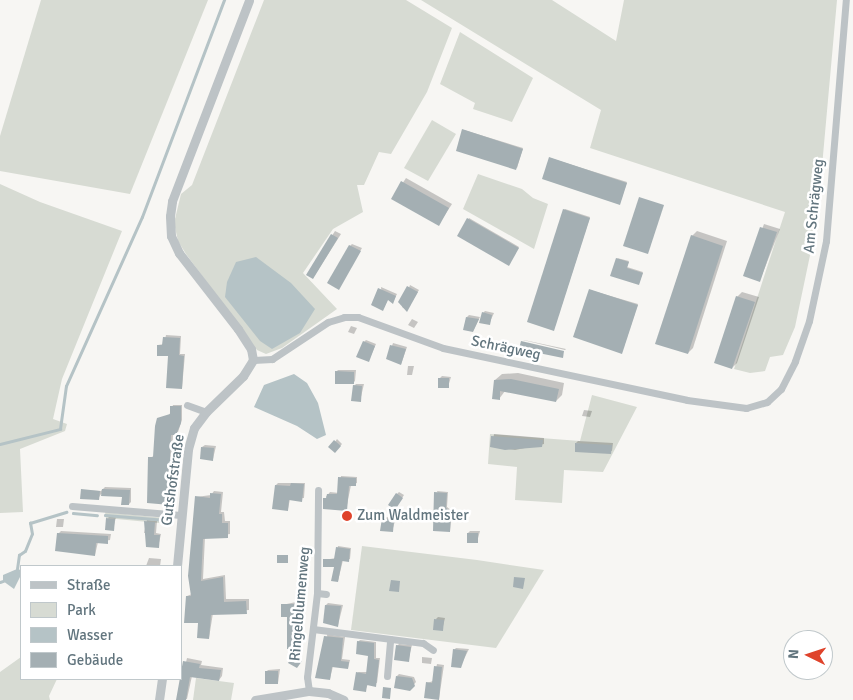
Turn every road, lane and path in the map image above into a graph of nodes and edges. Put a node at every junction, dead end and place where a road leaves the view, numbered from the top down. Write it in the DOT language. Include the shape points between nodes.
graph roads {
  1 [pos="249,0"];
  2 [pos="846,0"];
  3 [pos="253,360"];
  4 [pos="767,402"];
  5 [pos="187,404"];
  6 [pos="206,412"];
  7 [pos="318,490"];
  8 [pos="72,506"];
  9 [pos="181,515"];
  10 [pos="177,565"];
  11 [pos="318,593"];
  12 [pos="326,594"];
  13 [pos="313,629"];
  14 [pos="390,639"];
  15 [pos="433,650"];
  16 [pos="387,676"];
  17 [pos="162,680"];
  18 [pos="309,691"];
  19 [pos="159,700"];
  20 [pos="255,700"];
  21 [pos="344,700"];
  1 -- 3 [label="street" via="172,201 170,225 179,252 238,329 251,349"];
  2 -- 4 [label="street, Am Schrägweg" via="824,250 810,321 795,361 782,389"];
  3 -- 4 [label="street, Schrägweg" via="272,359 328,322 358,317 443,348 687,400 746,408"];
  3 -- 6 [label="street, Gutshofstraße" via="243,376"];
  5 -- 6 [label="street"];
  6 -- 9 [label="street, Gutshofstraße" via="194,428 188,449"];
  7 -- 11 [label="street, Ringelblumenweg"];
  8 -- 9 [label="street"];
  9 -- 10 [label="street, Gutshofstraße"];
  11 -- 12 [label="street"];
  11 -- 13 [label="street, Ringelblumenweg"];
  13 -- 14 [label="street"];
  13 -- 18 [label="street, Ringelblumenweg" via="307,677"];
  14 -- 15 [label="street" via="423,644"];
  14 -- 16 [label="street"];
  17 -- 19 [label="street"];
  18 -- 20 [label="street"];
  18 -- 21 [label="street" via="328,693"];
}
